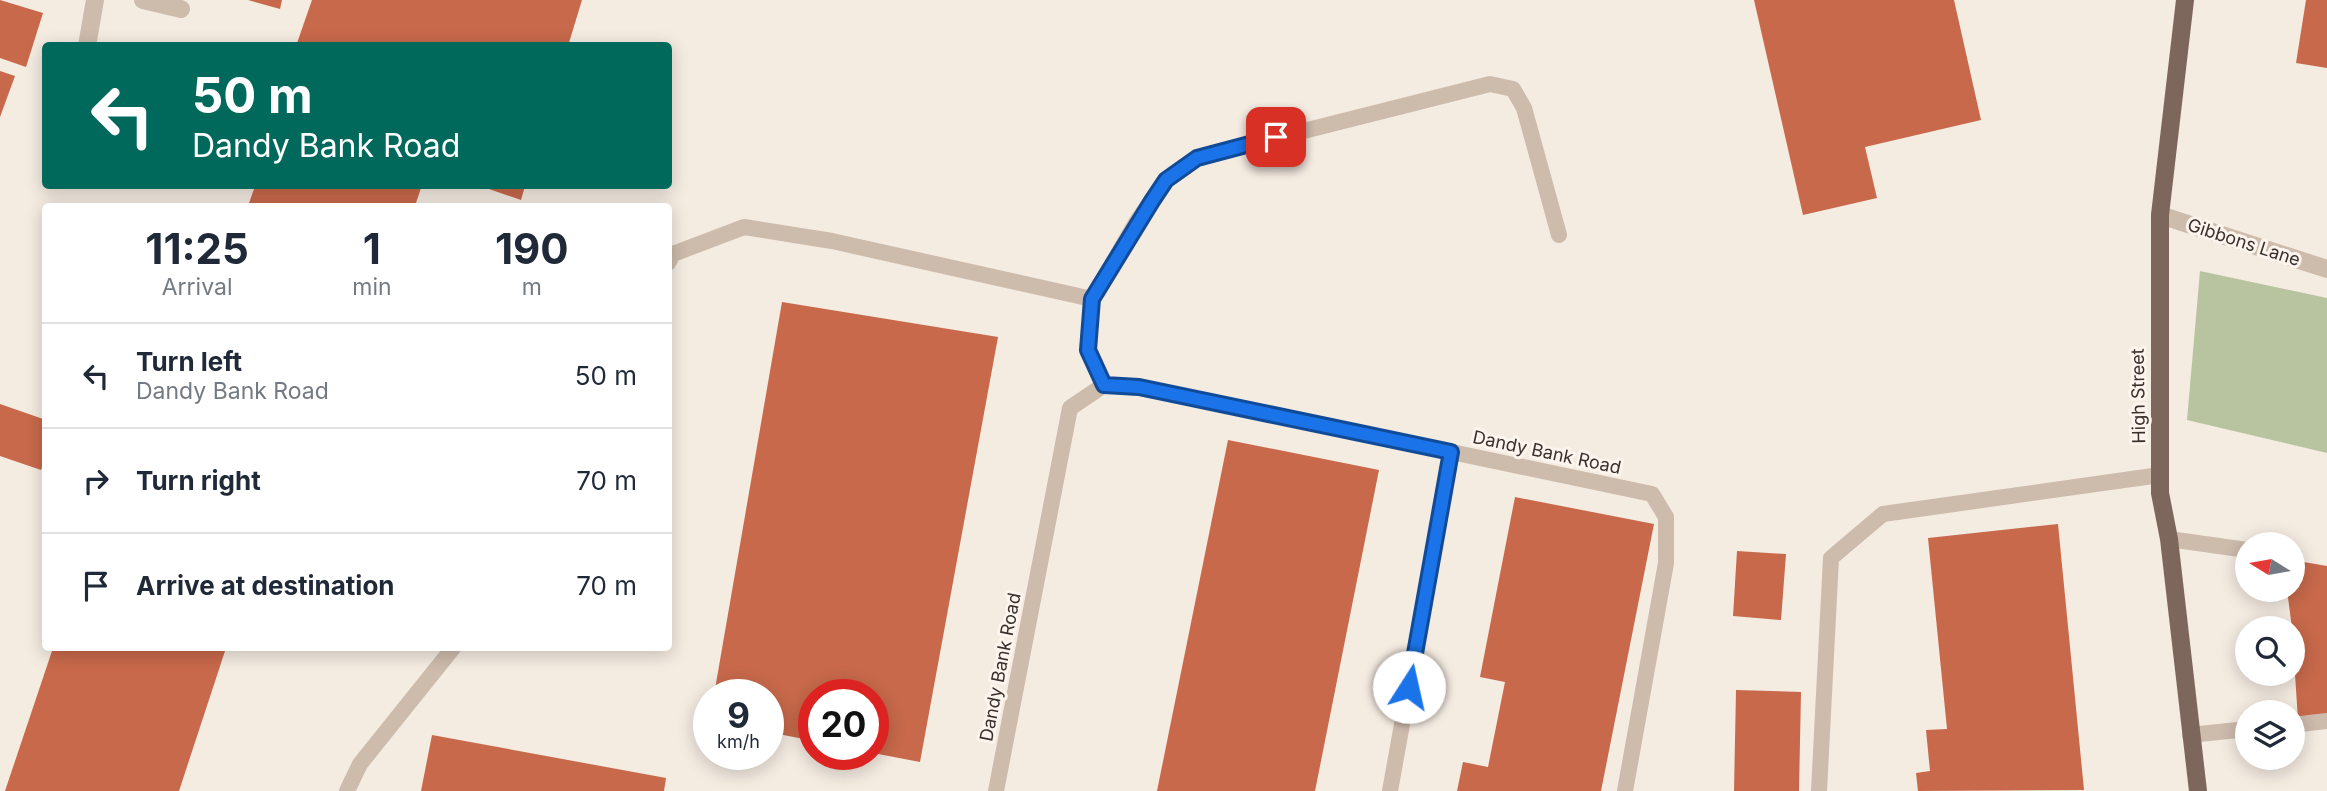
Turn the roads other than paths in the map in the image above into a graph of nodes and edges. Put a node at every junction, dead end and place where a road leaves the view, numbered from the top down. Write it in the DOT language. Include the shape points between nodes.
graph roads {
  1 [pos="95,0"];
  2 [pos="144,0"];
  3 [pos="2185,0"];
  4 [pos="181,9"];
  5 [pos="88,42"];
  6 [pos="2160,215"];
  7 [pos="1559,235"];
  8 [pos="672,256"];
  9 [pos="2327,269"];
  10 [pos="1092,299"];
  11 [pos="1104,385"];
  12 [pos="1451,452"];
  13 [pos="2160,475"];
  14 [pos="2169,539"];
  15 [pos="2235,548"];
  16 [pos="451,651"];
  17 [pos="2327,721"];
  18 [pos="2305,724"];
  19 [pos="2235,730"];
  20 [pos="2190,734"];
  21 [pos="347,791"];
  22 [pos="996,791"];
  23 [pos="1390,791"];
  24 [pos="1625,791"];
  25 [pos="1819,791"];
  26 [pos="2198,791"];
  1 -- 5 [label="street"];
  2 -- 4 [label="street"];
  3 -- 6 [label="main road, High Street"];
  6 -- 9 [label="street, Gibbons Lane"];
  6 -- 13 [label="main road, High Street"];
  7 -- 10 [label="lane" via="1524,108 1513,89 1490,84 1197,158 1166,180"];
  8 -- 10 [label="lane" via="744,227 832,240"];
  10 -- 11 [label="lane" via="1088,350"];
  11 -- 12 [label="lane, Dandy Bank Road" via="1139,387"];
  11 -- 22 [label="lane, Dandy Bank Road" via="1070,408"];
  12 -- 23 [label="lane"];
  12 -- 24 [label="lane, Dandy Bank Road" via="1652,494 1666,517 1666,563"];
  13 -- 14 [label="main road, High Street"];
  13 -- 25 [label="lane" via="1883,514 1831,558"];
  14 -- 15 [label="lane"];
  14 -- 20 [label="main road, High Street"];
  16 -- 21 [label="lane" via="360,764"];
  17 -- 18 [label="lane"];
  19 -- 20 [label="lane"];
  20 -- 26 [label="main road, High Street"];
}
